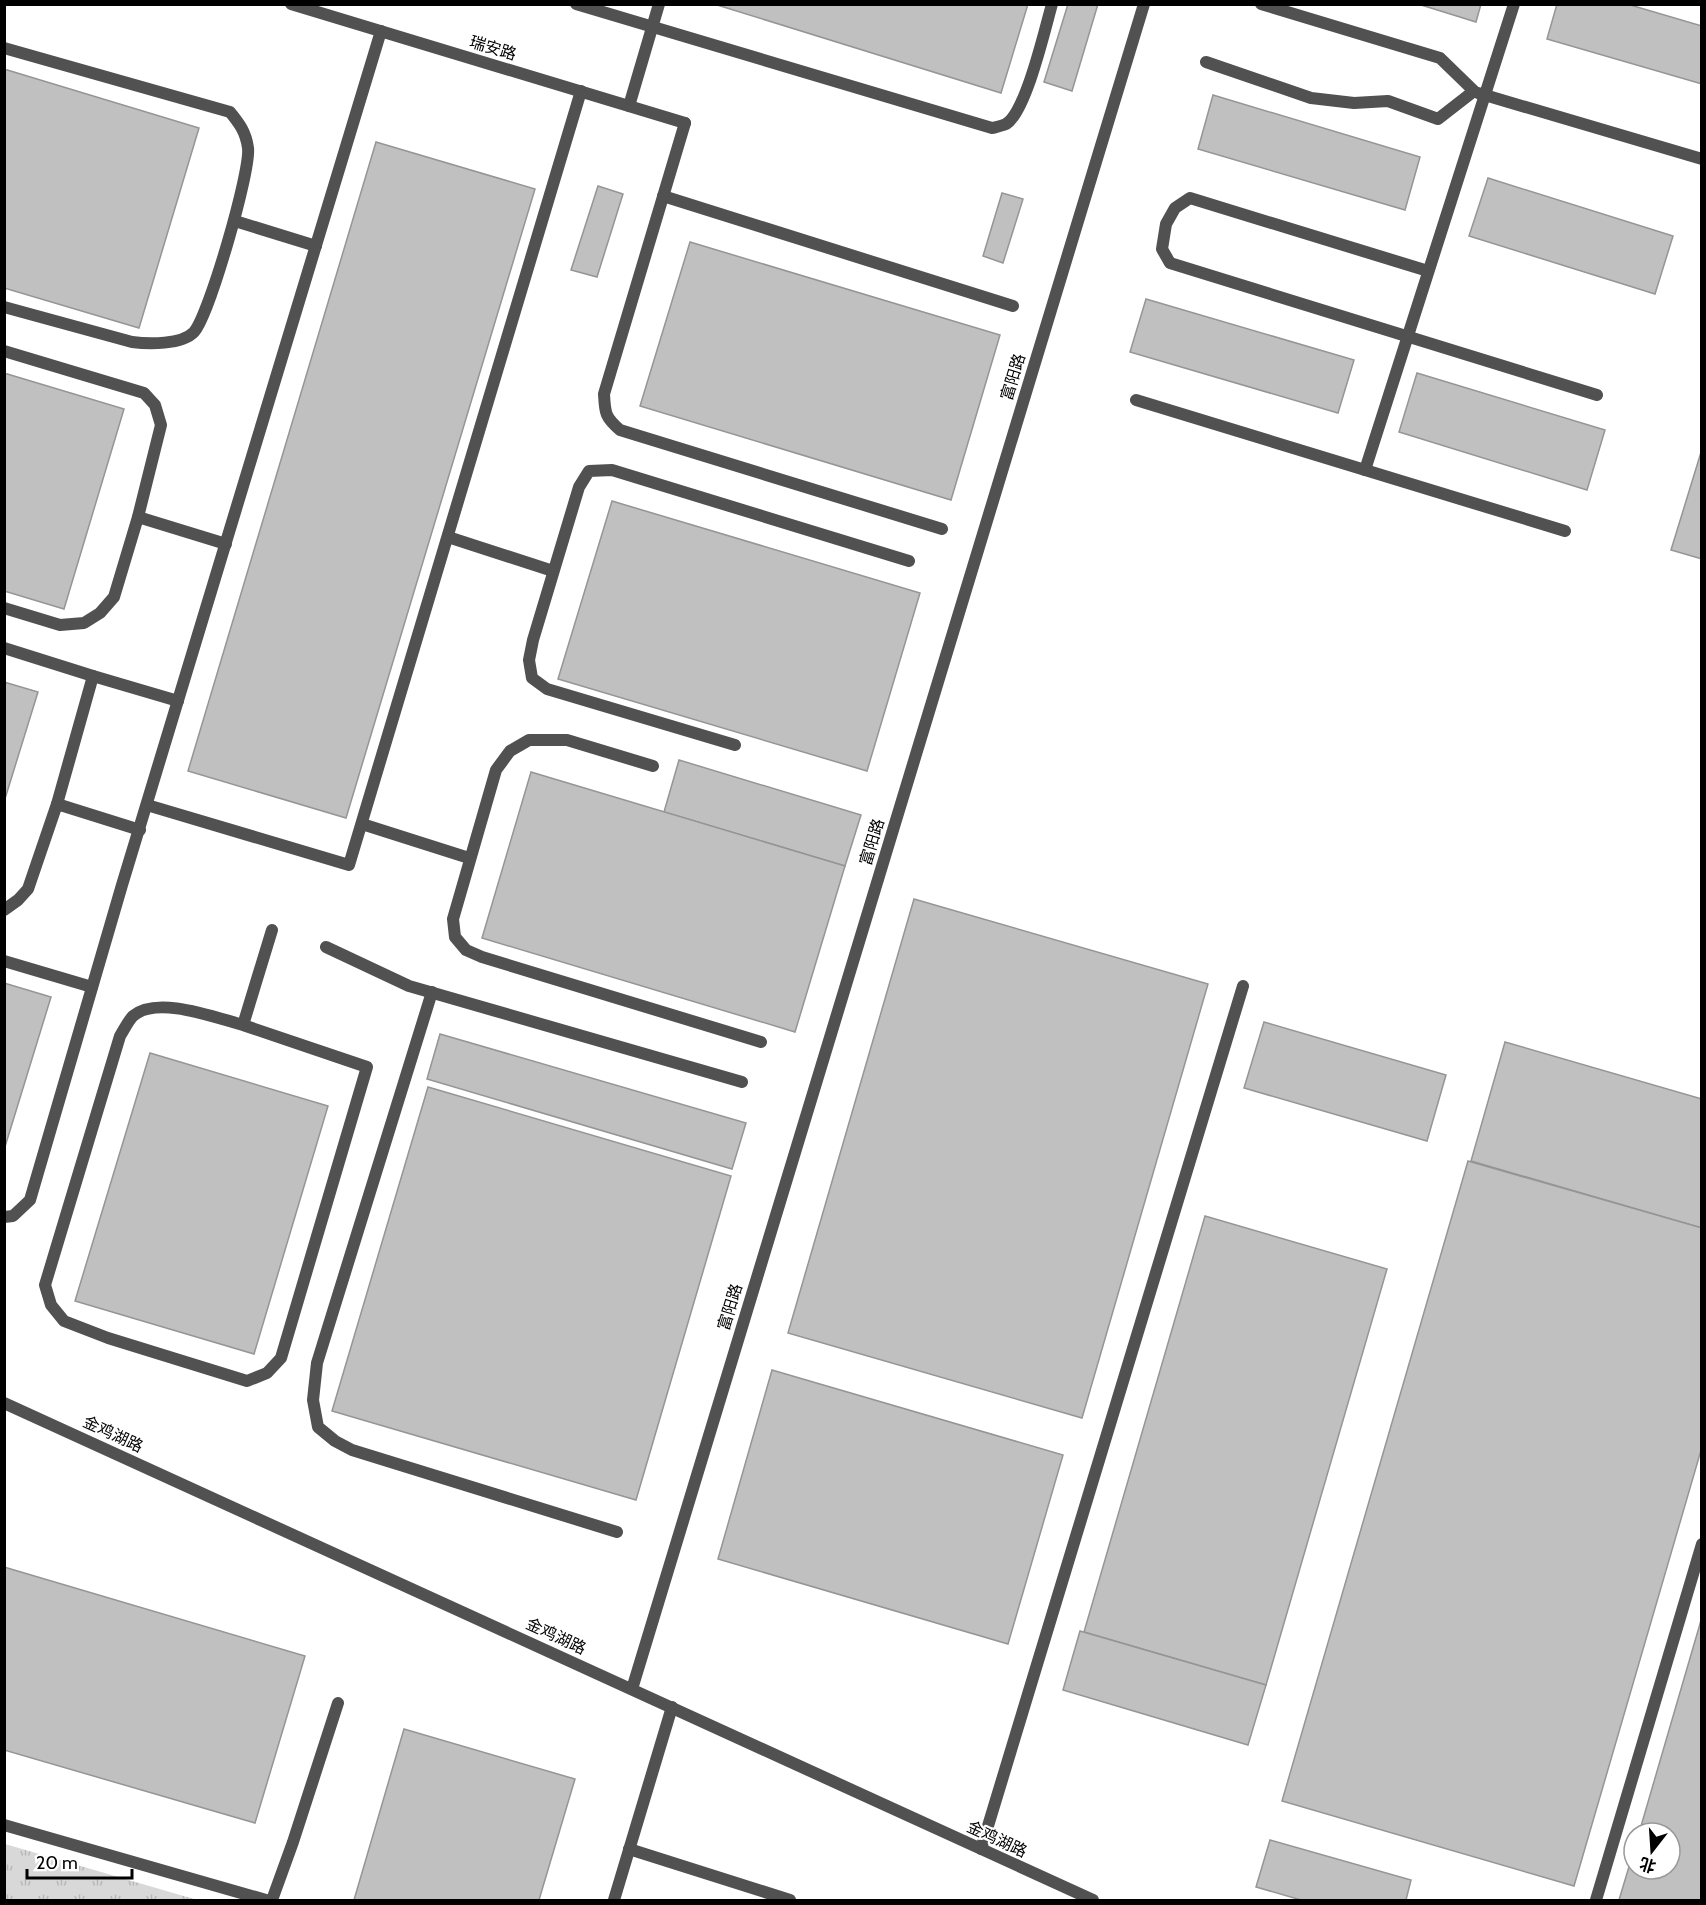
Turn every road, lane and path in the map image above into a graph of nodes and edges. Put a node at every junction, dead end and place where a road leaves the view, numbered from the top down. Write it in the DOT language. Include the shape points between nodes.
graph roads {
  1 [pos="291,4"];
  2 [pos="576,4"];
  3 [pos="659,4"];
  4 [pos="1052,4"];
  5 [pos="1143,4"];
  6 [pos="1261,4"];
  7 [pos="1514,4"];
  8 [pos="652,27"];
  9 [pos="381,31"];
  10 [pos="4,48"];
  11 [pos="1206,62"];
  12 [pos="581,91"];
  13 [pos="1479,93"];
  14 [pos="629,105"];
  15 [pos="1701,159"];
  16 [pos="663,196"];
  17 [pos="235,221"];
  18 [pos="316,246"];
  19 [pos="1428,271"];
  20 [pos="1013,306"];
  21 [pos="4,307"];
  22 [pos="1407,336"];
  23 [pos="4,351"];
  24 [pos="1597,395"];
  25 [pos="1136,400"];
  26 [pos="1365,470"];
  27 [pos="138,517"];
  28 [pos="942,529"];
  29 [pos="1565,531"];
  30 [pos="448,537"];
  31 [pos="226,544"];
  32 [pos="909,561"];
  33 [pos="553,571"];
  34 [pos="4,608"];
  35 [pos="4,648"];
  36 [pos="93,676"];
  37 [pos="178,701"];
  38 [pos="735,745"];
  39 [pos="653,766"];
  40 [pos="57,804"];
  41 [pos="147,805"];
  42 [pos="362,824"];
  43 [pos="140,830"];
  44 [pos="469,858"];
  45 [pos="4,910"];
  46 [pos="272,930"];
  47 [pos="326,947"];
  48 [pos="4,961"];
  49 [pos="1243,986"];
  50 [pos="92,987"];
  51 [pos="432,992"];
  52 [pos="243,1025"];
  53 [pos="761,1042"];
  54 [pos="742,1082"];
  55 [pos="4,1216"];
  56 [pos="4,1403"];
  57 [pos="617,1532"];
  58 [pos="1701,1544"];
  59 [pos="632,1689"];
  60 [pos="338,1703"];
  61 [pos="672,1707"];
  62 [pos="4,1825"];
  63 [pos="629,1849"];
  64 [pos="981,1850"];
  65 [pos="266,1900"];
  66 [pos="272,1900"];
  67 [pos="614,1900"];
  68 [pos="790,1900"];
  69 [pos="1093,1900"];
  70 [pos="1596,1900"];
  1 -- 9 [label="street, 瑞安路"];
  2 -- 8 [label="street"];
  3 -- 8 [label="street"];
  4 -- 8 [label="street" via="1018,111 1007,123 992,128"];
  5 -- 59 [label="street, 富阳路"];
  6 -- 13 [label="street" via="1440,58"];
  7 -- 13 [label="street"];
  8 -- 14 [label="street"];
  9 -- 12 [label="street, 瑞安路"];
  9 -- 18 [label="street"];
  10 -- 17 [label="street" via="230,112 243,128 249,150"];
  11 -- 13 [label="street" via="1311,98 1388,102 1438,119"];
  12 -- 14 [label="street, 瑞安路"];
  12 -- 30 [label="street"];
  13 -- 15 [label="street"];
  13 -- 19 [label="street"];
  14 -- 16 [label="street, 瑞安路" via="685,123"];
  16 -- 20 [label="street"];
  16 -- 28 [label="street" via="604,394 608,420 620,430"];
  17 -- 18 [label="street"];
  17 -- 21 [label="street" via="204,311 193,333 177,340 132,342"];
  18 -- 31 [label="street"];
  19 -- 22 [label="street"];
  19 -- 22 [label="street" via="1190,198 1175,208 1166,224 1162,249 1170,263"];
  22 -- 24 [label="street"];
  22 -- 26 [label="street"];
  23 -- 27 [label="street" via="144,393 155,405 161,425"];
  25 -- 26 [label="street"];
  26 -- 29 [label="street"];
  27 -- 31 [label="street"];
  27 -- 34 [label="street" via="114,597 100,613 84,623 60,625"];
  30 -- 33 [label="street"];
  30 -- 42 [label="street"];
  31 -- 37 [label="street"];
  32 -- 33 [label="street" via="612,470 589,471 579,487"];
  33 -- 38 [label="street" via="529,660 532,678 547,689"];
  35 -- 36 [label="street"];
  36 -- 37 [label="street"];
  36 -- 40 [label="street"];
  37 -- 41 [label="street"];
  39 -- 44 [label="street" via="567,740 529,740 510,751 496,770"];
  40 -- 43 [label="street"];
  40 -- 45 [label="street" via="28,889"];
  41 -- 42 [label="street" via="349,866"];
  41 -- 43 [label="street"];
  42 -- 44 [label="street"];
  43 -- 50 [label="street"];
  44 -- 53 [label="street" via="453,919 455,937 466,950"];
  46 -- 52 [label="street"];
  47 -- 51 [label="street" via="409,986"];
  48 -- 50 [label="street"];
  49 -- 64 [label="street"];
  50 -- 55 [label="street" via="30,1200 13,1216"];
  51 -- 54 [label="street"];
  51 -- 57 [label="street" via="317,1363 313,1400 318,1427 352,1450"];
  52 -- 52 [label="street" via="179,1009 154,1008 134,1016 120,1036 45,1285 51,1305 64,1321 247,1381 267,1373 281,1358 367,1067"];
  56 -- 59 [label="street, 金鸡湖路"];
  58 -- 70 [label="street"];
  59 -- 61 [label="street, 金鸡湖路"];
  60 -- 66 [label="street"];
  61 -- 63 [label="street"];
  61 -- 64 [label="street, 金鸡湖路"];
  62 -- 65 [label="street"];
  63 -- 67 [label="street"];
  63 -- 68 [label="street"];
  64 -- 69 [label="street, 金鸡湖路"];
}
